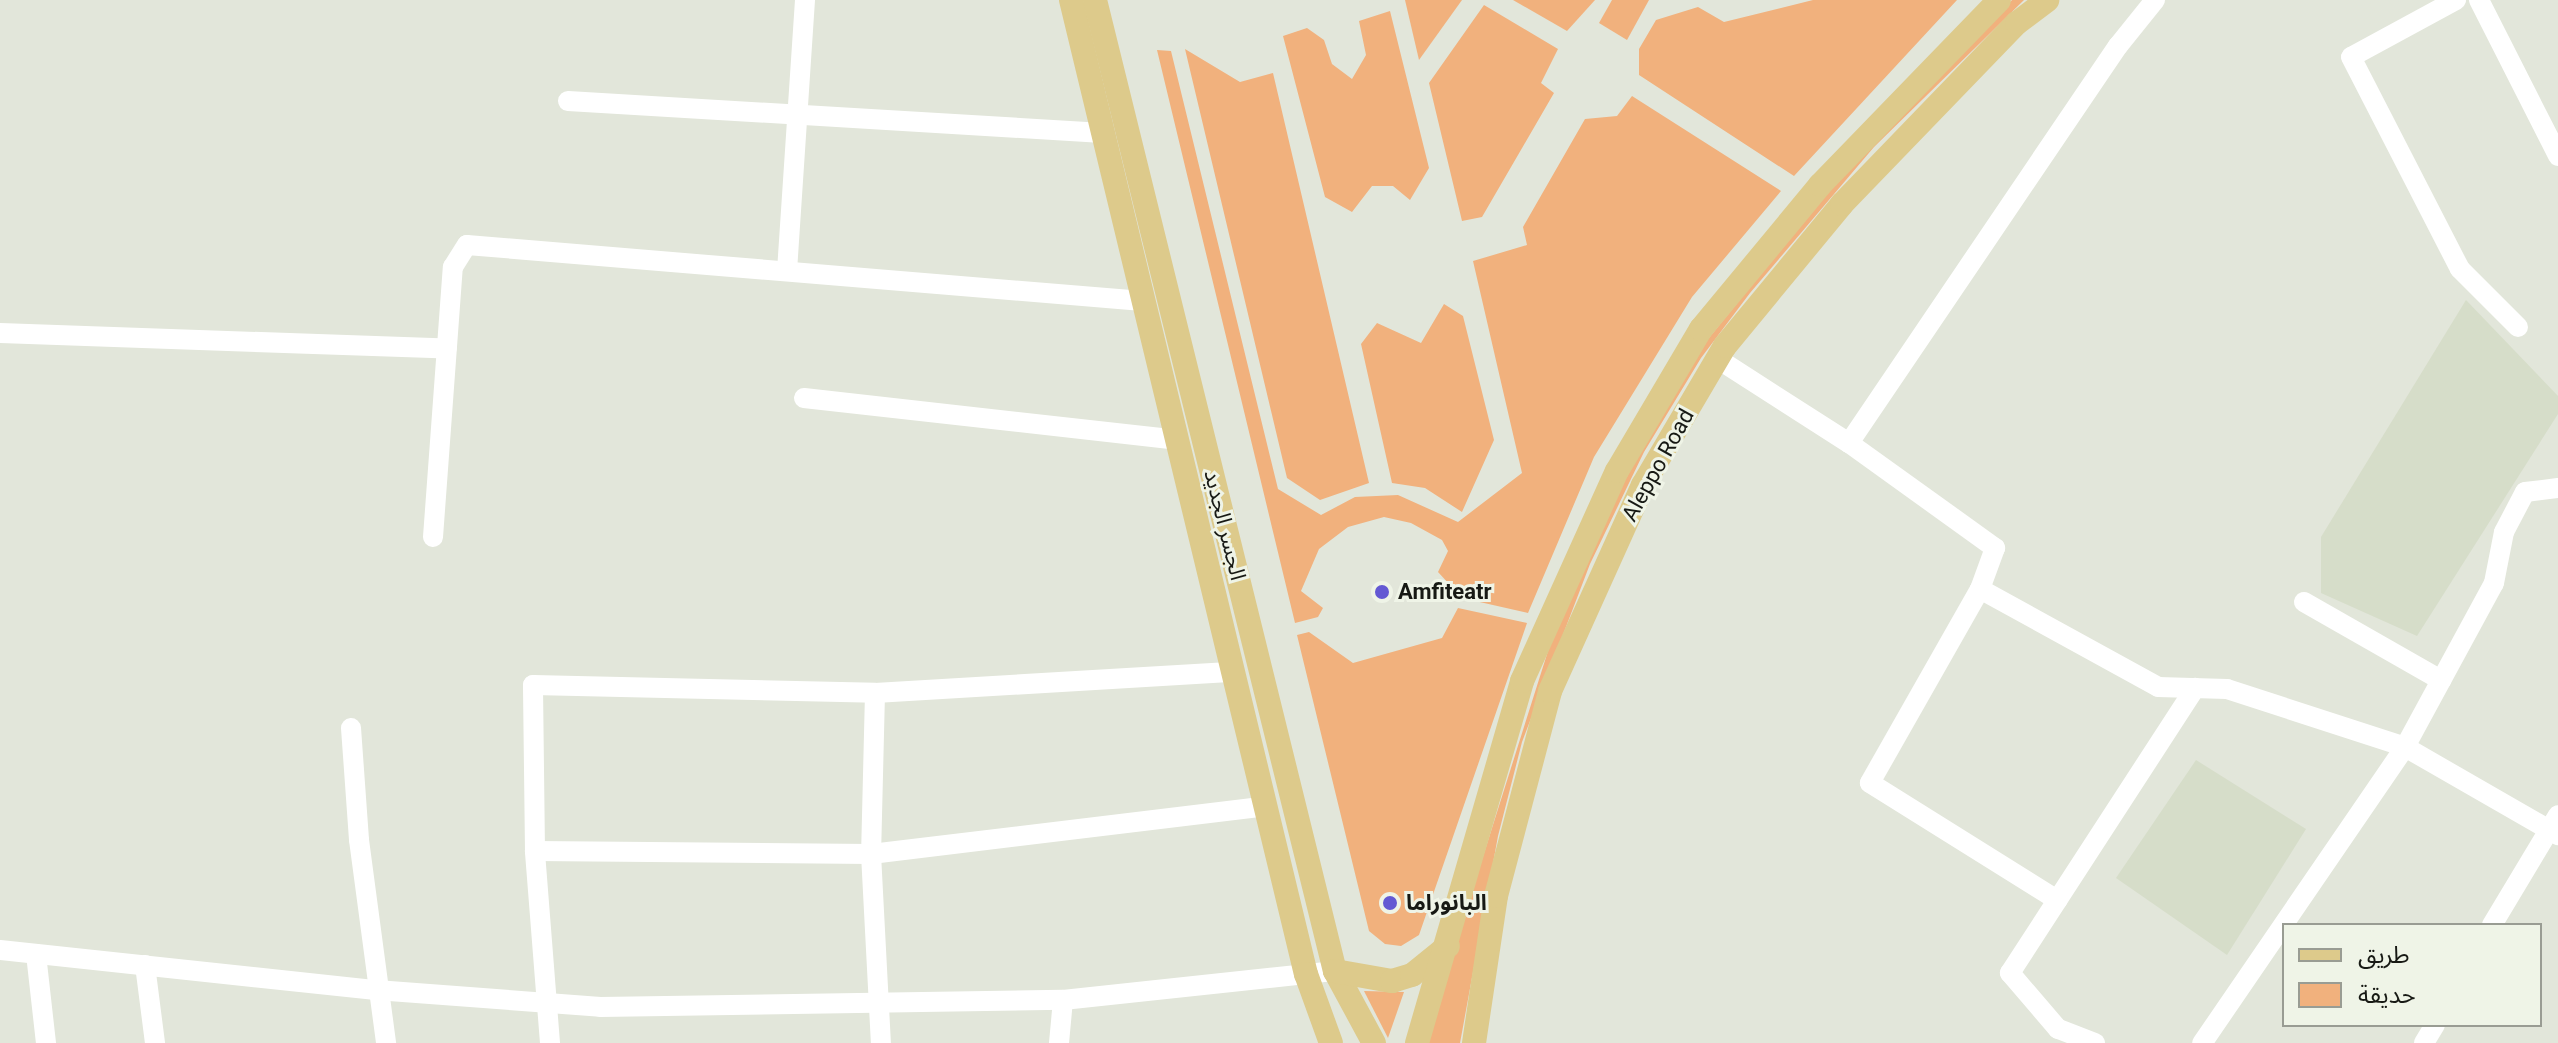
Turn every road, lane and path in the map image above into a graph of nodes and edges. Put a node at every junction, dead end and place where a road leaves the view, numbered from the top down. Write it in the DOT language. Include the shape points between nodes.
graph roads {
  1 [pos="805,0"];
  2 [pos="1071,0"];
  3 [pos="1095,0"];
  4 [pos="1999,0"];
  5 [pos="2047,0"];
  6 [pos="2155,0"];
  7 [pos="2456,0"];
  8 [pos="2479,0"];
  9 [pos="568,101"];
  10 [pos="798,115"];
  11 [pos="1103,133"];
  12 [pos="2558,156"];
  13 [pos="787,271"];
  14 [pos="1143,301"];
  15 [pos="2518,327"];
  16 [pos="0,333"];
  17 [pos="447,349"];
  18 [pos="1718,359"];
  19 [pos="804,398"];
  20 [pos="1177,440"];
  21 [pos="1849,443"];
  22 [pos="2558,488"];
  23 [pos="433,537"];
  24 [pos="1980,589"];
  25 [pos="2304,602"];
  26 [pos="1233,672"];
  27 [pos="2441,680"];
  28 [pos="2195,688"];
  29 [pos="875,693"];
  30 [pos="351,728"];
  31 [pos="2405,747"];
  32 [pos="1265,806"];
  33 [pos="2554,826"];
  34 [pos="535,851"];
  35 [pos="871,854"];
  36 [pos="2057,900"];
  37 [pos="2284,923"];
  38 [pos="2493,923"];
  39 [pos="2282,925"];
  40 [pos="1448,946"];
  41 [pos="0,950"];
  42 [pos="36,954"];
  43 [pos="145,965"];
  44 [pos="1335,971"];
  45 [pos="1306,974"];
  46 [pos="376,990"];
  47 [pos="1063,1000"];
  48 [pos="546,1003"];
  49 [pos="880,1003"];
  50 [pos="46,1043"];
  51 [pos="155,1043"];
  52 [pos="386,1043"];
  53 [pos="550,1043"];
  54 [pos="881,1043"];
  55 [pos="1059,1043"];
  56 [pos="1331,1043"];
  57 [pos="1374,1043"];
  58 [pos="1417,1043"];
  59 [pos="1474,1043"];
  60 [pos="2095,1043"];
  61 [pos="2201,1043"];
  1 -- 10 [label="street"];
  2 -- 11 [label="main road, الجسر الجديد"];
  3 -- 44 [label="main road, الجسر الجديد"];
  4 -- 40 [label="main road, Aleppo Road" via="1820,185 1711,317 1617,471 1522,681"];
  5 -- 18 [label="main road, Aleppo Road" via="2017,23 1842,204"];
  6 -- 21 [label="street" via="2118,46"];
  7 -- 15 [label="street" via="2351,57 2460,269"];
  8 -- 12 [label="street"];
  9 -- 10 [label="street"];
  10 -- 11 [label="street"];
  10 -- 13 [label="street"];
  11 -- 14 [label="main road, الجسر الجديد"];
  13 -- 14 [label="street"];
  13 -- 17 [label="street" via="467,245 453,267"];
  14 -- 20 [label="main road, الجسر الجديد"];
  16 -- 17 [label="street"];
  17 -- 23 [label="street"];
  18 -- 21 [label="street"];
  18 -- 59 [label="main road, Aleppo Road" via="1643,485 1550,691 1496,896"];
  19 -- 20 [label="street"];
  20 -- 26 [label="main road, الجسر الجديد"];
  21 -- 24 [label="street" via="1995,548"];
  22 -- 27 [label="street" via="2525,492 2504,532 2494,583"];
  24 -- 28 [label="street" via="2158,687"];
  24 -- 36 [label="street" via="1870,783"];
  25 -- 27 [label="street"];
  26 -- 29 [label="street"];
  26 -- 32 [label="main road, الجسر الجديد"];
  27 -- 31 [label="street"];
  28 -- 31 [label="street" via="2227,689"];
  28 -- 36 [label="street"];
  29 -- 34 [label="street" via="533,685"];
  29 -- 35 [label="street"];
  30 -- 46 [label="street"];
  31 -- 33 [label="street"];
  31 -- 37 [label="street"];
  32 -- 35 [label="street"];
  32 -- 45 [label="main road, الجسر الجديد"];
  33 -- 38 [label="street"];
  34 -- 35 [label="street"];
  34 -- 48 [label="street"];
  35 -- 49 [label="street"];
  36 -- 60 [label="street" via="2010,973 2058,1029"];
  39 -- 61 [label="street"];
  40 -- 44 [label="main road" via="1412,975 1392,981"];
  40 -- 58 [label="main road, Aleppo Road"];
  41 -- 42 [label="street"];
  42 -- 43 [label="street"];
  42 -- 50 [label="street"];
  43 -- 46 [label="street"];
  43 -- 51 [label="street"];
  44 -- 45 [label="street"];
  44 -- 57 [label="main road, الجسر الجديد"];
  45 -- 47 [label="street"];
  45 -- 56 [label="main road, الجسر الجديد"];
  46 -- 48 [label="street"];
  46 -- 52 [label="street"];
  47 -- 49 [label="street"];
  47 -- 55 [label="street"];
  48 -- 49 [label="street"];
  48 -- 53 [label="street"];
  49 -- 54 [label="street"];
}
